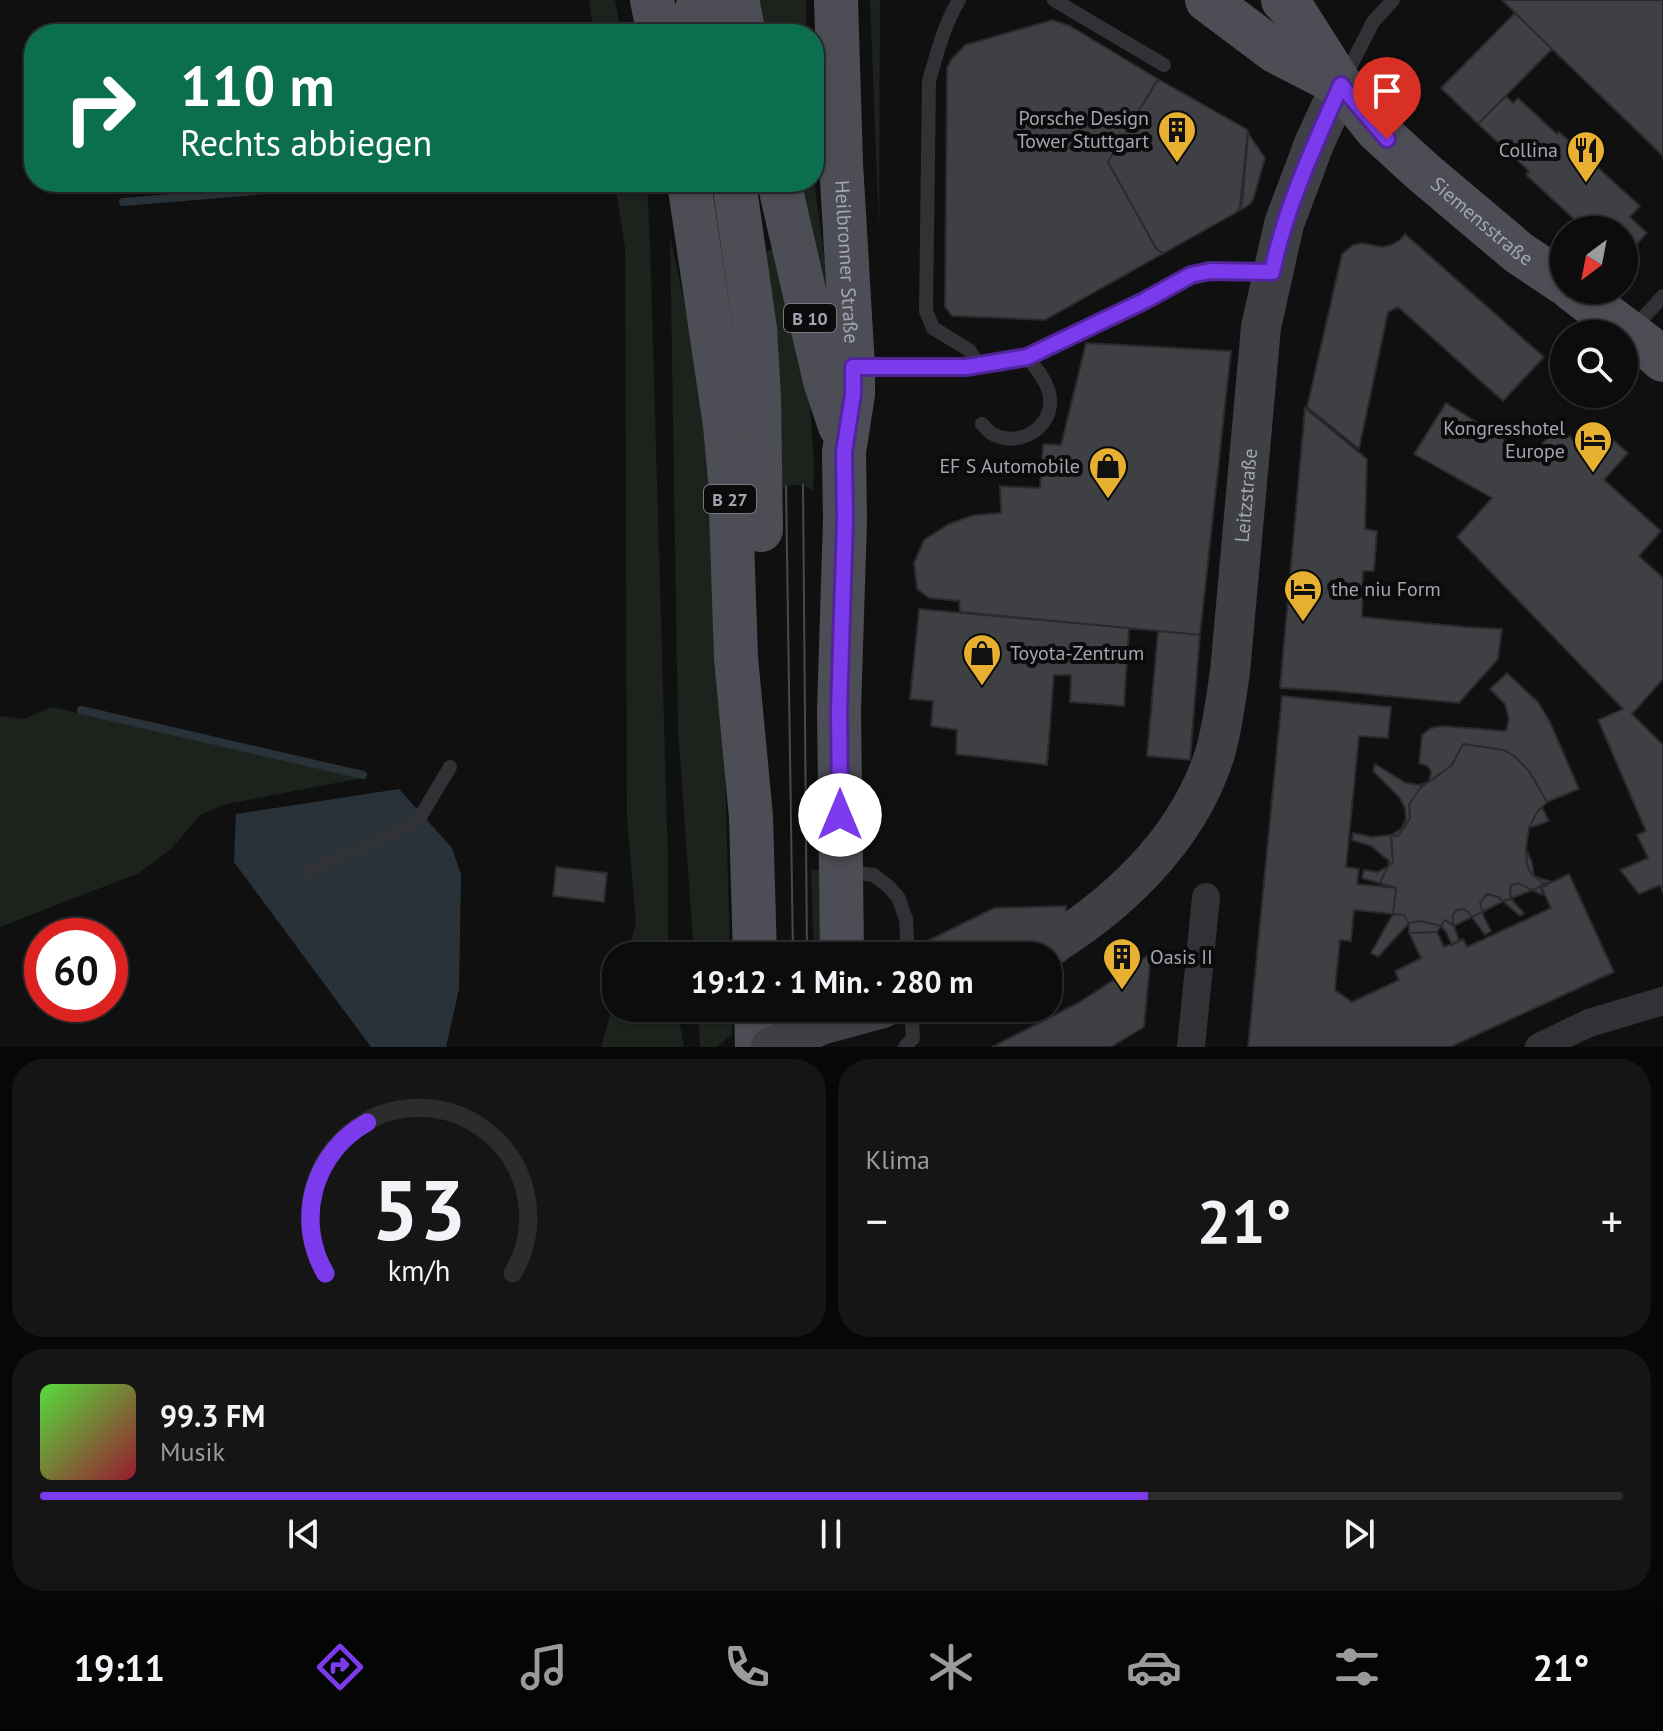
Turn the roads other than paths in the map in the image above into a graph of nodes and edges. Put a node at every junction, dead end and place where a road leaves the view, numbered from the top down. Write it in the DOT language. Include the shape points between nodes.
graph roads {
  1 [pos="652,0"];
  2 [pos="836,0"];
  3 [pos="959,0"];
  4 [pos="1054,0"];
  5 [pos="1207,0"];
  6 [pos="1283,0"];
  7 [pos="1393,0"];
  8 [pos="657,24"];
  9 [pos="1164,65"];
  10 [pos="1341,85"];
  11 [pos="690,192"];
  12 [pos="735,192"];
  13 [pos="781,192"];
  14 [pos="1272,272"];
  15 [pos="1550,274"];
  16 [pos="1663,296"];
  17 [pos="1593,304"];
  18 [pos="1649,344"];
  19 [pos="1027,357"];
  20 [pos="980,366"];
  21 [pos="853,367"];
  22 [pos="982,424"];
  23 [pos="844,452"];
  24 [pos="450,767"];
  25 [pos="751,817"];
  26 [pos="840,872"];
  27 [pos="306,873"];
  28 [pos="1206,897"];
  29 [pos="755,942"];
  30 [pos="842,942"];
  31 [pos="907,942"];
  32 [pos="1056,942"];
  33 [pos="1663,1001"];
  34 [pos="756,1022"];
  35 [pos="832,1022"];
  36 [pos="843,1022"];
  37 [pos="912,1022"];
  38 [pos="757,1047"];
  39 [pos="771,1047"];
  40 [pos="844,1047"];
  41 [pos="905,1047"];
  42 [pos="1191,1047"];
  43 [pos="1539,1047"];
  1 -- 8 [label="main road"];
  2 -- 21 [label="main road, Heilbronner Straße"];
  3 -- 20 [label="lane" via="929,81 926,311 933,328 969,350"];
  4 -- 9 [label="lane"];
  5 -- 10 [label="main road, Siemensstraße" via="1275,51"];
  6 -- 10 [label="main road, Siemensstraße"];
  7 -- 10 [label="lane" via="1373,22"];
  10 -- 14 [label="main road, Leitzstraße" via="1299,182"];
  10 -- 15 [label="main road, Siemensstraße" via="1377,130 1423,172"];
  11 -- 25 [label="main road, B 27" via="725,425 736,658"];
  12 -- 25 [label="main road, B 10" via="759,397 762,664"];
  13 -- 23 [label="main road, B 10"];
  14 -- 19 [label="lane" via="1191,275"];
  14 -- 32 [label="main road, Leitzstraße" via="1261,327 1230,672 1215,751 1202,786 1166,844 1124,891"];
  16 -- 18 [label="lane"];
  17 -- 18 [label="main road"];
  19 -- 20 [label="lane"];
  19 -- 22 [label="lane" via="1049,391 1048,417 1039,428 1016,438 992,434"];
  20 -- 21 [label="lane"];
  21 -- 23 [label="main road, Heilbronner Straße"];
  23 -- 26 [label="main road, Heilbronner Straße / B 10"];
  24 -- 27 [label="lane" via="417,822"];
  25 -- 29 [label="main road, B 10"];
  26 -- 30 [label="main road, Heilbronner Straße / B 10"];
  26 -- 31 [label="lane" via="874,875 889,887 906,919"];
  28 -- 42 [label="street"];
  33 -- 43 [label="street" via="1589,1023"];
  34 -- 38 [label="main road"];
  35 -- 39 [label="main road, bridge"];
  36 -- 40 [label="main road"];
  37 -- 41 [label="lane" via="913,1038"];
}
